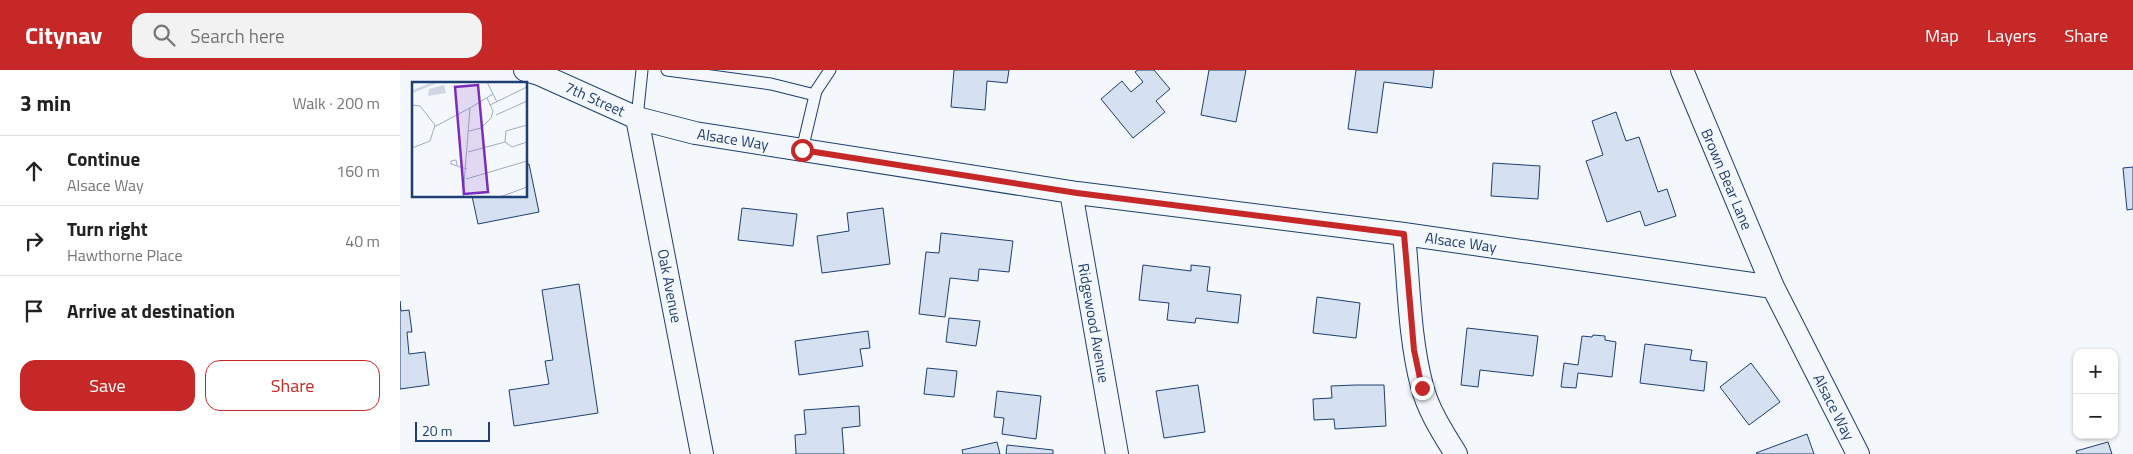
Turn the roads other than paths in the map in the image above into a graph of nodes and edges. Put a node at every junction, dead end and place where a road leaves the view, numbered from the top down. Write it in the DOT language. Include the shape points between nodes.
graph roads {
  1 [pos="525,70"];
  2 [pos="642,70"];
  3 [pos="667,70"];
  4 [pos="830,70"];
  5 [pos="1682,70"];
  6 [pos="815,94"];
  7 [pos="637,118"];
  8 [pos="802,150"];
  9 [pos="1071,192"];
  10 [pos="1404,234"];
  11 [pos="1773,287"];
  12 [pos="702,454"];
  13 [pos="1117,454"];
  14 [pos="1456,454"];
  15 [pos="1858,454"];
  1 -- 7 [label="street, 7th Street"];
  2 -- 7 [label="lane"];
  3 -- 6 [label="lane" via="771,84"];
  4 -- 6 [label="lane"];
  5 -- 11 [label="street, Brown Bear Lane"];
  6 -- 8 [label="lane"];
  7 -- 8 [label="street, Alsace Way" via="695,133"];
  7 -- 12 [label="street, Oak Avenue"];
  8 -- 9 [label="street, Alsace Way"];
  9 -- 10 [label="street, Alsace Way"];
  9 -- 13 [label="street, Ridgewood Avenue"];
  10 -- 11 [label="street, Alsace Way"];
  10 -- 14 [label="street" via="1414,350 1422,388"];
  11 -- 15 [label="street, Alsace Way"];
}
